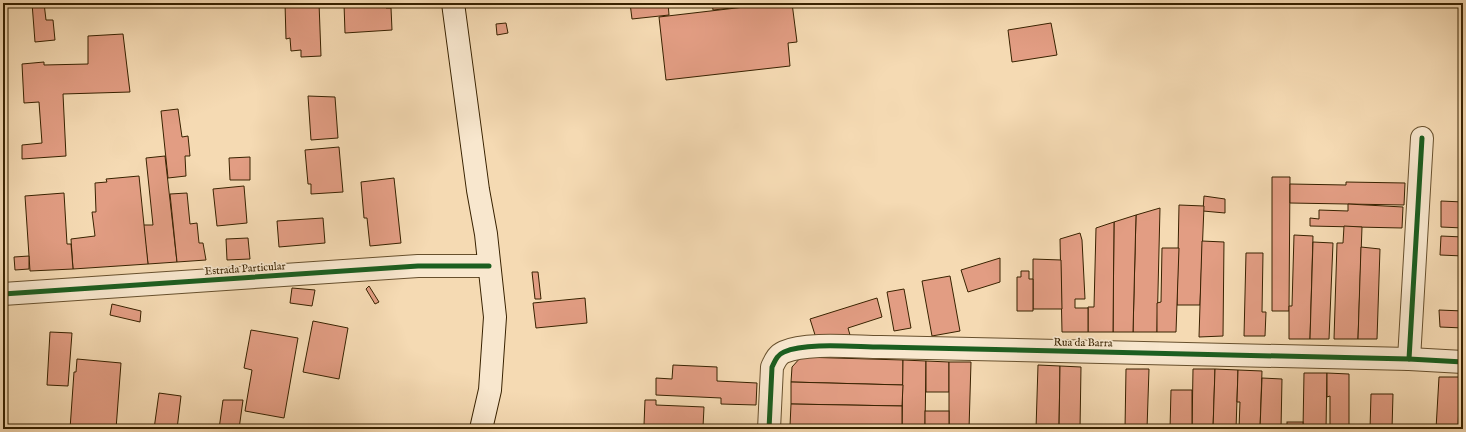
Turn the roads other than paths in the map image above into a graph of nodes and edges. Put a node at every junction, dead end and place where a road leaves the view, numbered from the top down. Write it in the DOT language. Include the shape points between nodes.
graph roads {
  1 [pos="453,3"];
  2 [pos="1422,138"];
  3 [pos="489,266"];
  4 [pos="3,294"];
  5 [pos="1409,359"];
  6 [pos="1463,362"];
  7 [pos="481,429"];
  8 [pos="769,429"];
  1 -- 3 [label="street"];
  2 -- 5 [label="street"];
  3 -- 4 [label="street, Estrada Particular" via="418,266"];
  3 -- 7 [label="street" via="495,317 490,390"];
  5 -- 6 [label="street, Rua da Barra"];
  5 -- 8 [label="street, Rua da Barra" via="881,347 799,348 784,352 776,358 772,367"];
}
